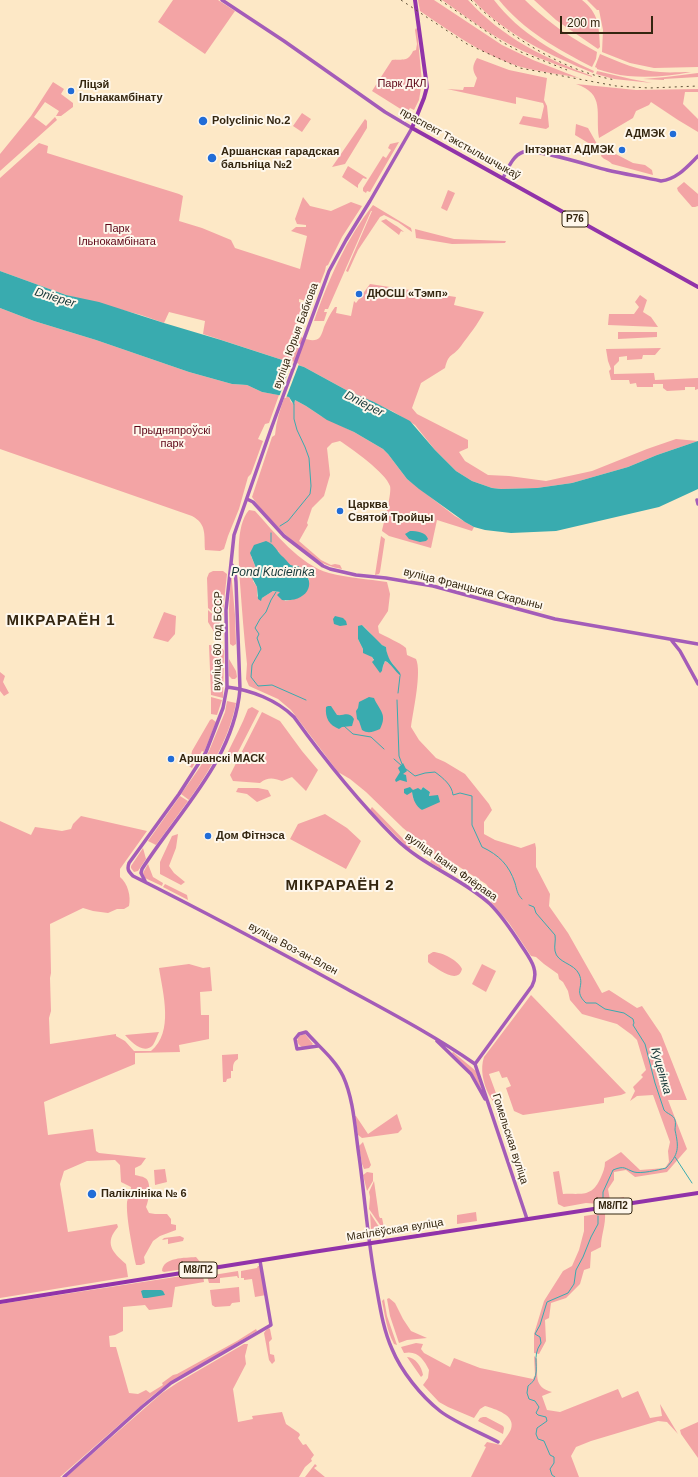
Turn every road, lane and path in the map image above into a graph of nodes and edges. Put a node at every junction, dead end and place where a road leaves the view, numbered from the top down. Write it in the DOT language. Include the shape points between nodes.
graph roads {
  1 [pos="222,0"];
  2 [pos="415,0"];
  3 [pos="412,128"];
  4 [pos="698,156"];
  5 [pos="503,178"];
  6 [pos="698,288"];
  7 [pos="247,499"];
  8 [pos="232,565"];
  9 [pos="671,640"];
  10 [pos="698,644"];
  11 [pos="698,684"];
  12 [pos="227,687"];
  13 [pos="240,689"];
  14 [pos="145,882"];
  15 [pos="430,1035"];
  16 [pos="318,1046"];
  17 [pos="475,1064"];
  18 [pos="490,1108"];
  19 [pos="698,1193"];
  20 [pos="527,1219"];
  21 [pos="369,1244"];
  22 [pos="260,1261"];
  23 [pos="0,1302"];
  24 [pos="498,1442"];
  25 [pos="64,1477"];
  1 -- 3 [label="main road, праспект Тэкстыльшчыкаў"];
  2 -- 3 [label="main road" via="427,87"];
  3 -- 5 [label="main road, праспект Тэкстыльшчыкаў / Р76"];
  3 -- 7 [label="main road, вуліца Юрыя Бабкова" via="342,246 330,271"];
  4 -- 5 [label="main road" via="684,170 672,178 661,181 526,151 517,155"];
  5 -- 6 [label="main road, праспект Тэкстыльшчыкаў / Р76"];
  7 -- 8 [label="main road, вуліца Юрыя Бабкова" via="234,535"];
  7 -- 9 [label="main road, вуліца Францыска Скарыны" via="253,502 291,542 330,569 433,586 554,619"];
  8 -- 12 [label="main road, вуліца 60 год БССР" via="226,617"];
  8 -- 13 [label="main road, вуліца 60 год БССР" via="236,582"];
  9 -- 10 [label="main road, вуліца Францыска Скарыны"];
  9 -- 11 [label="main road"];
  12 -- 13 [label="main road, вуліца Івана Флёрава"];
  12 -- 14 [label="main road, вуліца 60 год БССР" via="223,708 206,752 129,863 128,872"];
  13 -- 14 [label="main road, вуліца 60 год БССР" via="234,724 224,748 210,774 142,869"];
  13 -- 17 [label="main road, вуліца Івана Флёрава" via="285,708 376,819 409,851 490,905 533,962 536,973 532,986"];
  14 -- 15 [label="main road, вуліца Воз-ан-Влен"];
  15 -- 17 [label="main road, вуліца Воз-ан-Влен"];
  15 -- 18 [label="main road, вуліца Воз-ан-Влен" via="471,1074"];
  16 -- 16 [label="main road" via="306,1032 299,1034 295,1039 297,1049"];
  16 -- 21 [label="main road" via="335,1063 349,1092"];
  17 -- 18 [label="main road, Гомельская вуліца"];
  18 -- 20 [label="main road, Гомельская вуліца"];
  19 -- 20 [label="main road, Магілёўская вуліца / М8/П2"];
  20 -- 21 [label="main road, Магілёўская вуліца / М8/П2"];
  21 -- 22 [label="main road, Магілёўская вуліца / М8/П2"];
  21 -- 24 [label="main road" via="383,1323 397,1360 427,1399 441,1412"];
  22 -- 23 [label="main road, Магілёўская вуліца / М8/П2"];
  22 -- 25 [label="main road" via="271,1325 171,1383"];
}
